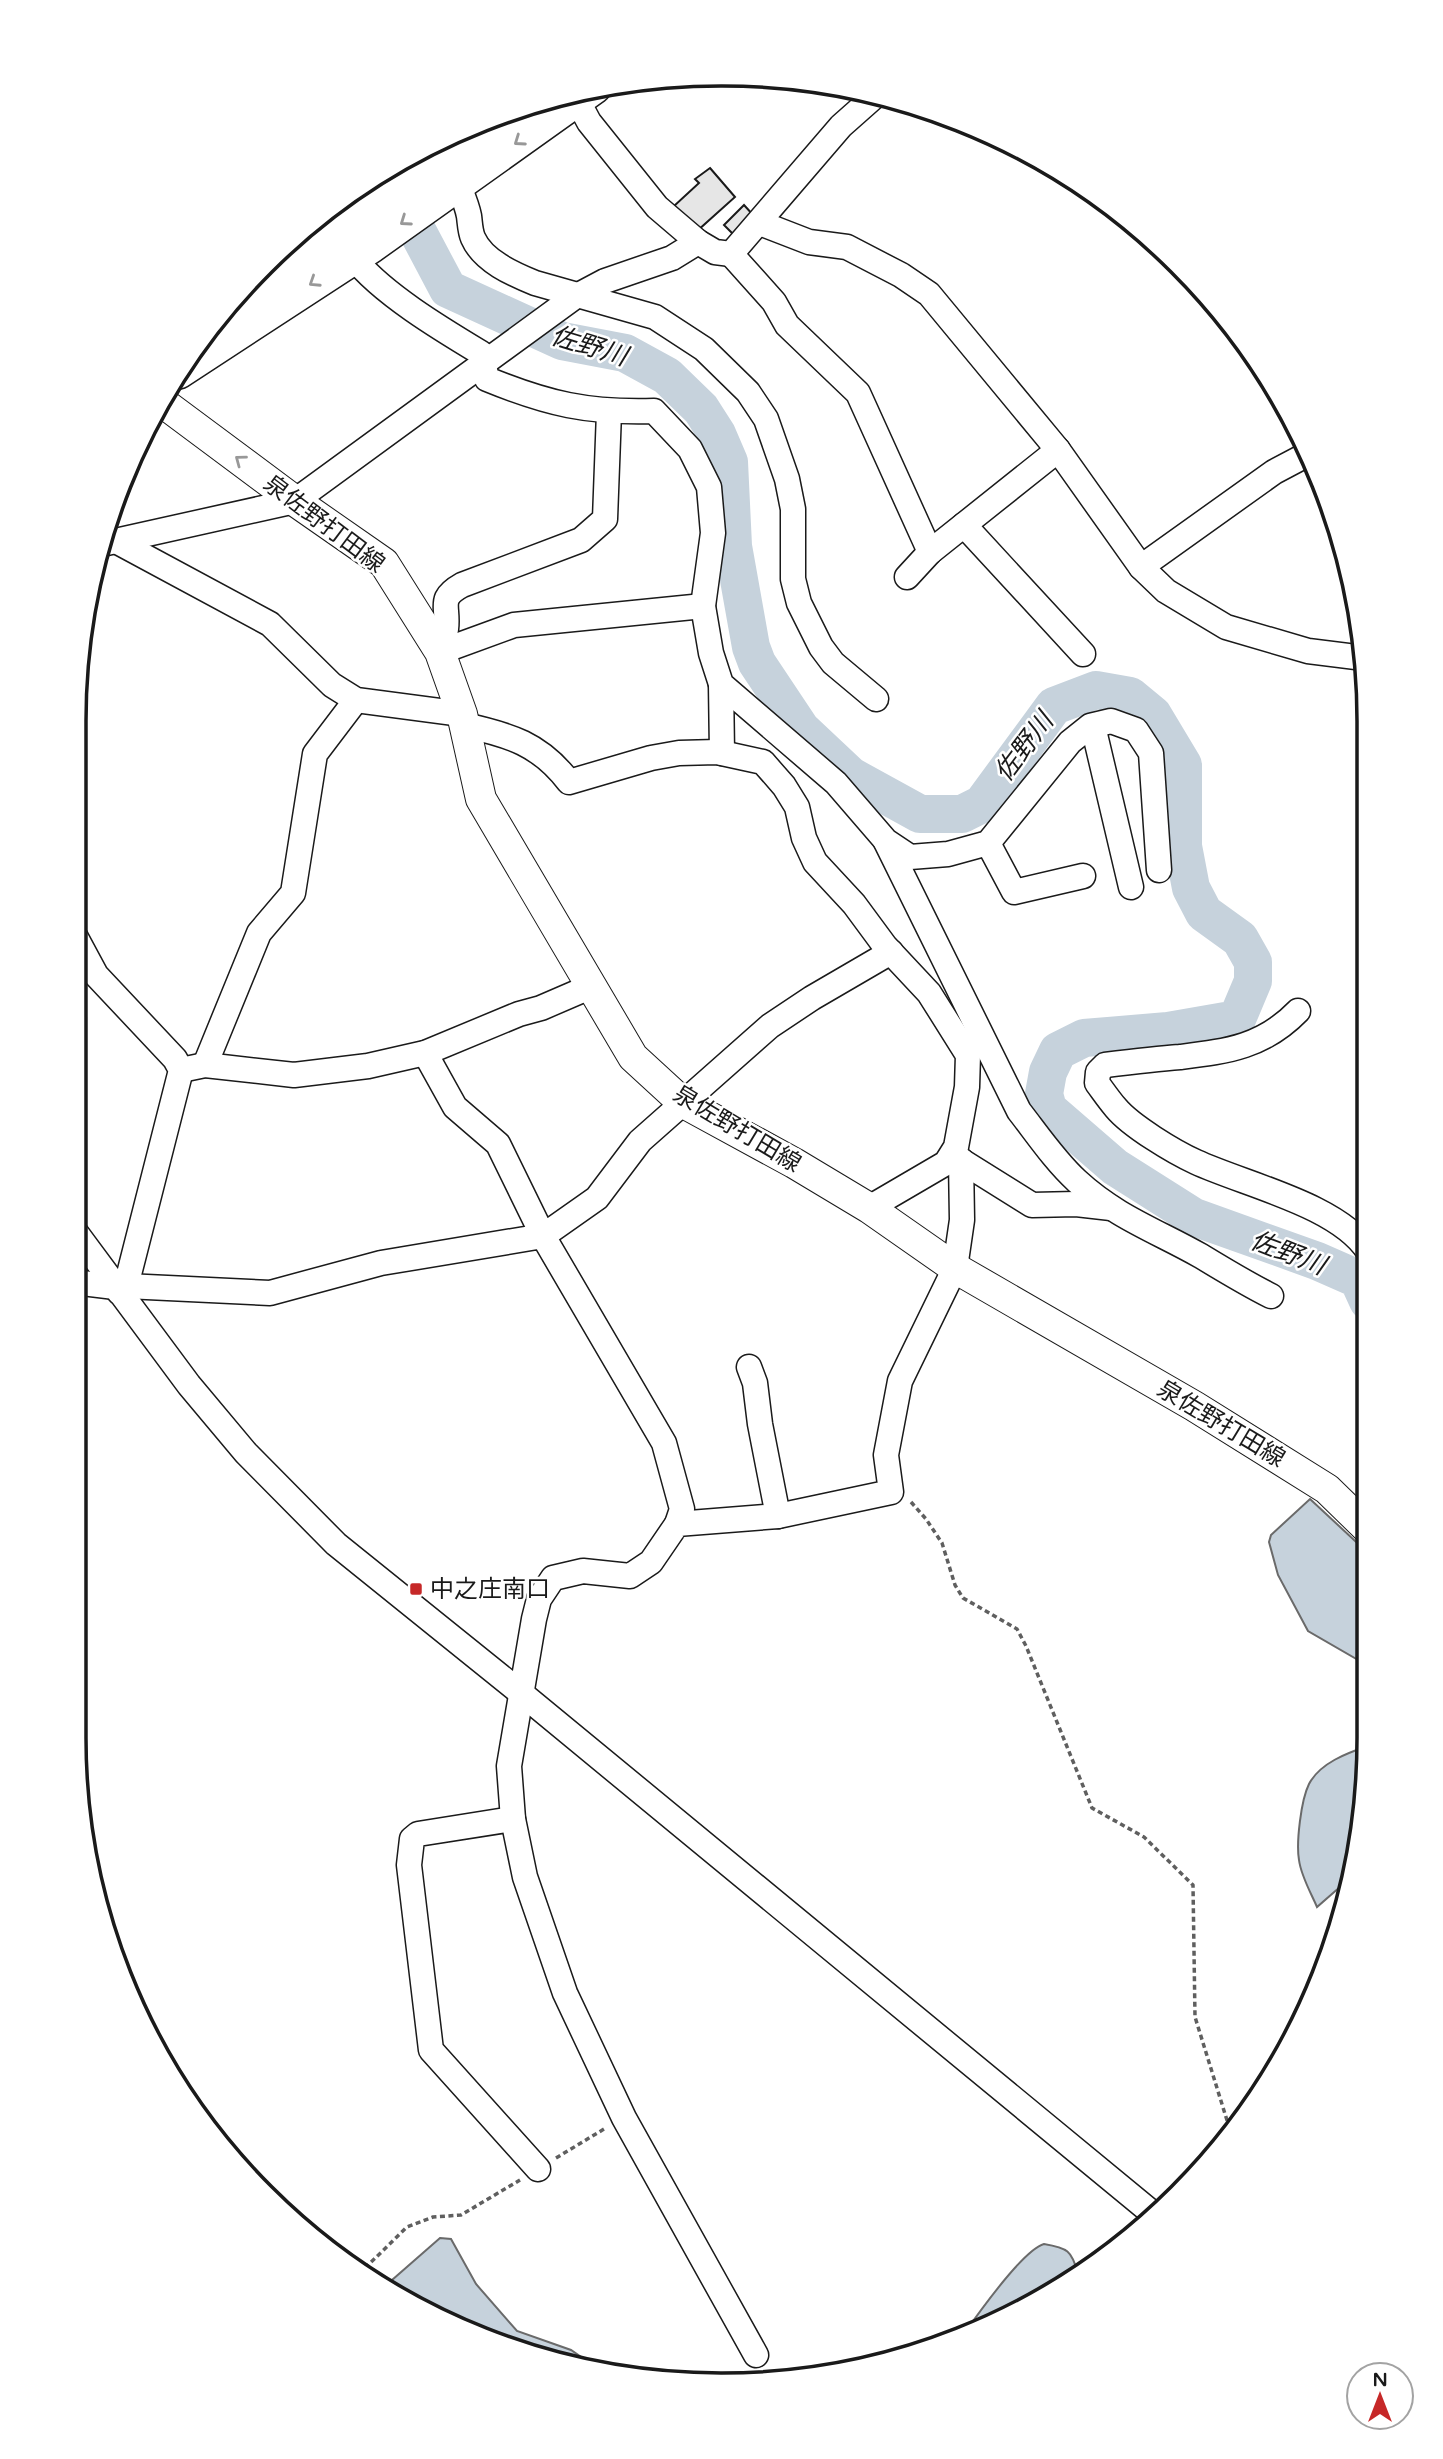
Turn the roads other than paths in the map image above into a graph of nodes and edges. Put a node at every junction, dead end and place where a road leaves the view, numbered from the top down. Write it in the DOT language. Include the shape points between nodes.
graph roads {
  1 [pos="584,101"];
  2 [pos="867,103"];
  3 [pos="565,105"];
  4 [pos="480,133"];
  5 [pos="449,190"];
  6 [pos="760,223"];
  7 [pos="698,242"];
  8 [pos="362,251"];
  9 [pos="731,254"];
  10 [pos="271,273"];
  11 [pos="577,296"];
  12 [pos="202,355"];
  13 [pos="490,359"];
  14 [pos="169,407"];
  15 [pos="609,412"];
  16 [pos="1058,450"];
  17 [pos="1300,458"];
  18 [pos="295,501"];
  19 [pos="964,525"];
  20 [pos="112,541"];
  21 [pos="111,543"];
  22 [pos="930,552"];
  23 [pos="1142,567"];
  24 [pos="907,577"];
  25 [pos="703,606"];
  26 [pos="440,652"];
  27 [pos="1083,654"];
  28 [pos="1354,657"];
  29 [pos="720,684"];
  30 [pos="876,699"];
  31 [pos="356,700"];
  32 [pos="463,720"];
  33 [pos="1093,726"];
  34 [pos="722,753"];
  35 [pos="1156,820"];
  36 [pos="1118,830"];
  37 [pos="886,841"];
  38 [pos="988,843"];
  39 [pos="1159,870"];
  40 [pos="1083,876"];
  41 [pos="1131,887"];
  42 [pos="891,952"];
  43 [pos="86,956"];
  44 [pos="592,986"];
  45 [pos="1298,1011"];
  46 [pos="425,1053"];
  47 [pos="978,1053"];
  48 [pos="193,1068"];
  49 [pos="682,1102"];
  50 [pos="956,1157"];
  51 [pos="869,1208"];
  52 [pos="1111,1208"];
  53 [pos="1357,1235"];
  54 [pos="543,1236"];
  55 [pos="86,1245"];
  56 [pos="955,1268"];
  57 [pos="86,1284"];
  58 [pos="120,1288"];
  59 [pos="1271,1296"];
  60 [pos="749,1367"];
  61 [pos="778,1516"];
  62 [pos="1357,1518"];
  63 [pos="677,1524"];
  64 [pos="521,1693"];
  65 [pos="513,1819"];
  66 [pos="538,2169"];
  67 [pos="1147,2209"];
  68 [pos="756,2355"];
  1 -- 7 [label="street" via="589,122 657,207"];
  2 -- 6 [label="street" via="841,126"];
  3 -- 5 [label="highway, one-way"];
  4 -- 10 [label="highway"];
  5 -- 8 [label="highway, one-way"];
  5 -- 11 [label="street" via="469,214 472,236 480,250 492,260 520,277"];
  6 -- 9 [label="street"];
  6 -- 16 [label="street" via="808,242 847,247 929,294"];
  7 -- 9 [label="street" via="715,252"];
  7 -- 11 [label="street" via="671,258"];
  8 -- 12 [label="highway, one-way"];
  8 -- 13 [label="street" via="366,273"];
  9 -- 22 [label="street" via="774,302 787,325 858,393"];
  11 -- 13 [label="street"];
  11 -- 30 [label="street" via="655,317 677,329 748,392 766,419 787,479 793,509 793,579 799,603 833,663"];
  13 -- 15 [label="street" via="487,379 568,406"];
  13 -- 18 [label="street"];
  18 -- 14 [label="main road, 泉佐野打田線, one-way"];
  15 -- 25 [label="street" via="654,411 690,449 709,487 713,533"];
  15 -- 26 [label="street" via="605,519 581,540 450,592 445,600 446,629"];
  16 -- 19 [label="street"];
  16 -- 23 [label="street"];
  17 -- 23 [label="street" via="1274,471"];
  18 -- 20 [label="street"];
  18 -- 26 [label="main road, 泉佐野打田線" via="384,563"];
  19 -- 22 [label="street"];
  19 -- 27 [label="street"];
  21 -- 31 [label="street" via="270,624 332,685"];
  22 -- 24 [label="street"];
  23 -- 28 [label="street" via="1166,591 1226,626 1308,652"];
  25 -- 26 [label="street" via="513,625"];
  25 -- 29 [label="street"];
  26 -- 32 [label="main road, 泉佐野打田線"];
  29 -- 34 [label="street"];
  29 -- 37 [label="street" via="836,783"];
  31 -- 32 [label="street"];
  31 -- 48 [label="street" via="315,754 293,894 259,933"];
  32 -- 34 [label="street" via="538,750 569,782 651,758"];
  32 -- 44 [label="main road, 泉佐野打田線" via="481,799"];
  33 -- 35 [label="street" via="1111,721 1136,730 1152,753"];
  33 -- 36 [label="street"];
  33 -- 38 [label="street" via="1070,742"];
  34 -- 42 [label="street" via="763,762 784,786 797,807 815,862"];
  35 -- 36 [label="street"];
  35 -- 39 [label="street"];
  36 -- 41 [label="street"];
  37 -- 38 [label="street" via="910,857 948,854"];
  37 -- 47 [label="street"];
  38 -- 40 [label="street" via="1014,892"];
  42 -- 47 [label="street"];
  42 -- 49 [label="street" via="770,1026"];
  43 -- 48 [label="street" via="96,975 175,1059"];
  44 -- 46 [label="street"];
  44 -- 49 [label="main road, 泉佐野打田線" via="634,1057"];
  45 -- 53 [label="street" via="1282,1027 1251,1044 1219,1053 1105,1065 1098,1072 1097,1083 1118,1110 1194,1161 1314,1209"];
  46 -- 48 [label="street" via="294,1075"];
  46 -- 54 [label="street" via="455,1107 498,1144"];
  47 -- 50 [label="street" via="967,1087"];
  47 -- 52 [label="street" via="1076,1180"];
  48 -- 58 [label="street"];
  49 -- 51 [label="main road, 泉佐野打田線"];
  49 -- 54 [label="street" via="640,1141 597,1198"];
  50 -- 51 [label="street"];
  50 -- 52 [label="street" via="1032,1205 1076,1203"];
  50 -- 56 [label="street" via="962,1220"];
  51 -- 56 [label="main road, 泉佐野打田線"];
  52 -- 59 [label="street"];
  54 -- 58 [label="street" via="381,1263 270,1293"];
  54 -- 63 [label="street" via="664,1443 682,1508"];
  55 -- 58 [label="street"];
  56 -- 61 [label="street" via="900,1381 886,1455 891,1492"];
  56 -- 62 [label="main road, 泉佐野打田線" via="1194,1406 1327,1489"];
  57 -- 58 [label="street"];
  58 -- 64 [label="street" via="189,1385 246,1453 336,1544"];
  60 -- 61 [label="street"];
  61 -- 63 [label="street"];
  63 -- 64 [label="street" via="650,1562 630,1576 583,1571 553,1578 540,1600"];
  64 -- 65 [label="street" via="509,1766"];
  64 -- 67 [label="street"];
  65 -- 66 [label="street" via="418,1834 412,1839 409,1865 431,2050"];
  65 -- 68 [label="street" via="525,1877 565,1993 624,2118"];
}
